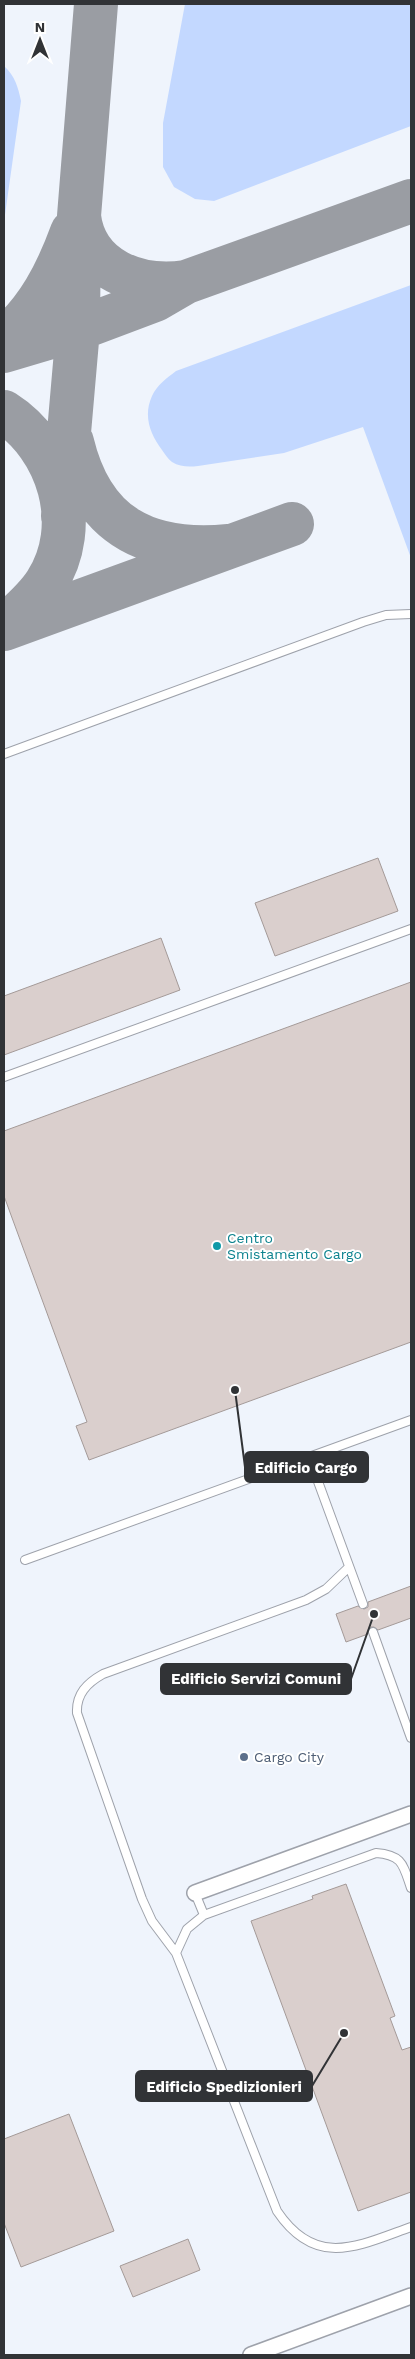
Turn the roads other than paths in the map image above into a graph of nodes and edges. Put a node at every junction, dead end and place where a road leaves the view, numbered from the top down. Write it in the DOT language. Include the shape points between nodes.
graph roads {
  1 [pos="411,614"];
  2 [pos="4,754"];
  3 [pos="411,929"];
  4 [pos="4,1077"];
  5 [pos="411,1420"];
  6 [pos="309,1457"];
  7 [pos="25,1560"];
  8 [pos="349,1567"];
  9 [pos="363,1604"];
  10 [pos="373,1632"];
  11 [pos="411,1738"];
  12 [pos="411,1814"];
  13 [pos="411,1888"];
  14 [pos="195,1893"];
  15 [pos="204,1916"];
  16 [pos="176,1952"];
  17 [pos="411,2227"];
  18 [pos="411,2296"];
  19 [pos="251,2355"];
  1 -- 2 [label="lane" via="363,622"];
  3 -- 4 [label="lane"];
  5 -- 6 [label="lane"];
  6 -- 7 [label="lane"];
  6 -- 8 [label="lane"];
  8 -- 9 [label="lane"];
  8 -- 16 [label="lane" via="317,1595 112,1670 95,1678 79,1695 80,1724 142,1899 152,1921"];
  10 -- 11 [label="lane"];
  12 -- 14 [label="street"];
  13 -- 15 [label="lane" via="402,1863 392,1854 376,1853"];
  14 -- 15 [label="lane"];
  15 -- 16 [label="lane" via="187,1929"];
  16 -- 17 [label="lane" via="268,2192 286,2225 300,2237 337,2249 356,2247"];
  18 -- 19 [label="street"];
}
